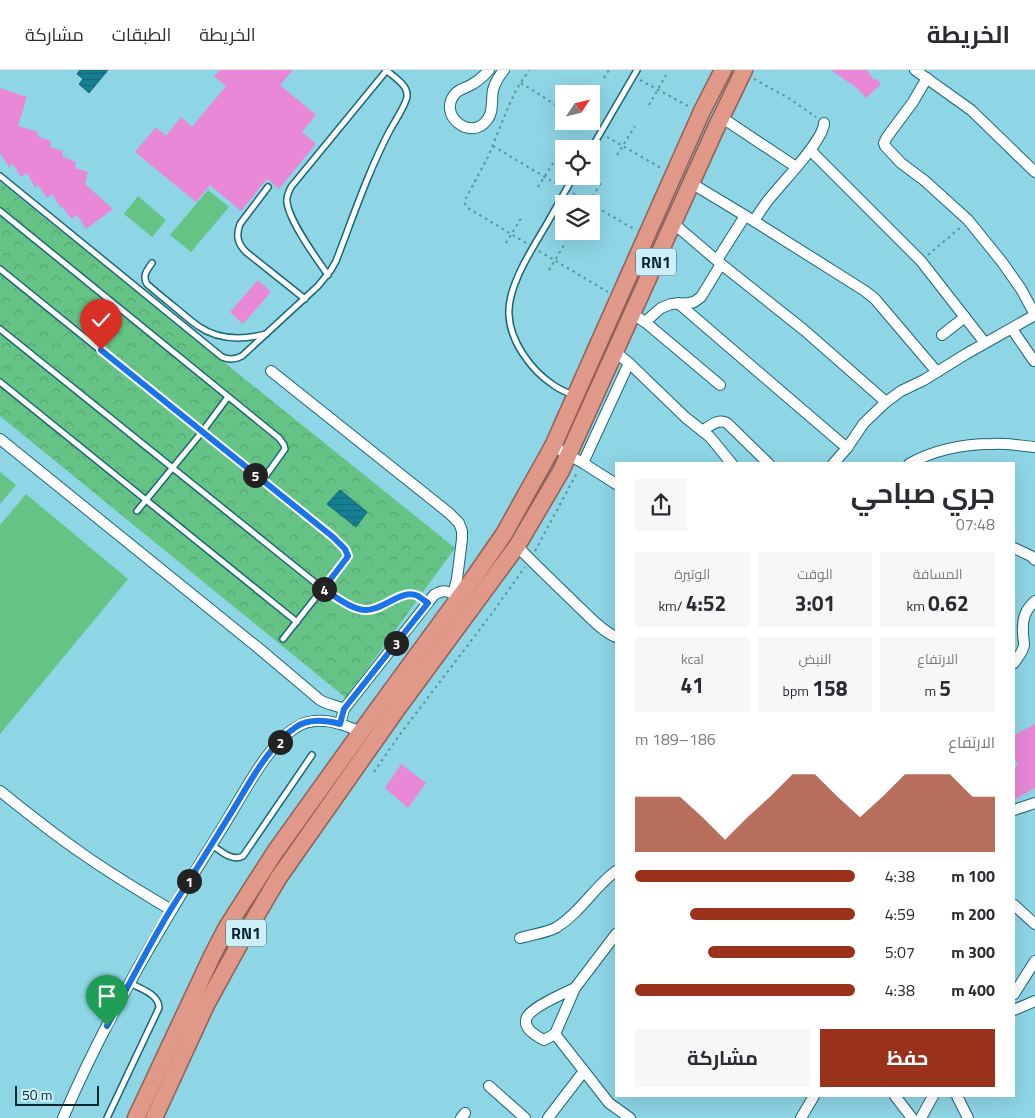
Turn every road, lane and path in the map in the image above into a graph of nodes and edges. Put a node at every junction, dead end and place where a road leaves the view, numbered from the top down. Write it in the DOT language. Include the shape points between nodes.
graph roads {
  1 [pos="387,70"];
  2 [pos="489,70"];
  3 [pos="504,70"];
  4 [pos="529,70"];
  5 [pos="609,70"];
  6 [pos="637,70"];
  7 [pos="723,70"];
  8 [pos="915,70"];
  9 [pos="743,72"];
  10 [pos="666,75"];
  11 [pos="633,76"];
  12 [pos="604,78"];
  13 [pos="927,78"];
  14 [pos="521,83"];
  15 [pos="657,90"];
  16 [pos="555,104"];
  17 [pos="649,105"];
  18 [pos="702,112"];
  19 [pos="721,117"];
  20 [pos="824,123"];
  21 [pos="635,126"];
  22 [pos="596,130"];
  23 [pos="600,133"];
  24 [pos="596,140"];
  25 [pos="493,146"];
  26 [pos="623,146"];
  27 [pos="810,150"];
  28 [pos="617,155"];
  29 [pos="555,160"];
  30 [pos="796,167"];
  31 [pos="1035,172"];
  32 [pos="0,176"];
  33 [pos="545,176"];
  34 [pos="674,176"];
  35 [pos="601,183"];
  36 [pos="691,184"];
  37 [pos="568,185"];
  38 [pos="268,187"];
  39 [pos="538,187"];
  40 [pos="566,189"];
  41 [pos="576,195"];
  42 [pos="595,195"];
  43 [pos="600,210"];
  44 [pos="0,211"];
  45 [pos="523,215"];
  46 [pos="749,218"];
  47 [pos="968,220"];
  48 [pos="673,223"];
  49 [pos="512,234"];
  50 [pos="647,237"];
  51 [pos="566,242"];
  52 [pos="506,244"];
  53 [pos="533,247"];
  54 [pos="556,261"];
  55 [pos="921,261"];
  56 [pos="719,262"];
  57 [pos="152,263"];
  58 [pos="0,268"];
  59 [pos="549,270"];
  60 [pos="328,275"];
  61 [pos="619,298"];
  62 [pos="305,299"];
  63 [pos="678,303"];
  64 [pos="1035,315"];
  65 [pos="965,317"];
  66 [pos="639,318"];
  67 [pos="0,329"];
  68 [pos="1012,329"];
  69 [pos="266,334"];
  70 [pos="942,335"];
  71 [pos="985,343"];
  72 [pos="615,352"];
  73 [pos="1034,361"];
  74 [pos="629,362"];
  75 [pos="272,371"];
  76 [pos="937,372"];
  77 [pos="0,382"];
  78 [pos="720,385"];
  79 [pos="575,396"];
  80 [pos="228,397"];
  81 [pos="886,402"];
  82 [pos="702,431"];
  83 [pos="202,432"];
  84 [pos="0,439"];
  85 [pos="552,446"];
  86 [pos="1035,447"];
  87 [pos="847,448"];
  88 [pos="576,459"];
  89 [pos="730,462"];
  90 [pos="767,462"];
  91 [pos="835,462"];
  92 [pos="913,462"];
  93 [pos="172,468"];
  94 [pos="575,478"];
  95 [pos="262,481"];
  96 [pos="615,483"];
  97 [pos="146,500"];
  98 [pos="138,511"];
  99 [pos="517,546"];
  100 [pos="1015,548"];
  101 [pos="530,560"];
  102 [pos="1035,560"];
  103 [pos="323,589"];
  104 [pos="456,595"];
  105 [pos="1035,601"];
  106 [pos="428,603"];
  107 [pos="473,607"];
  108 [pos="297,622"];
  109 [pos="615,637"];
  110 [pos="283,639"];
  111 [pos="1015,661"];
  112 [pos="344,709"];
  113 [pos="340,724"];
  114 [pos="360,732"];
  115 [pos="312,755"];
  116 [pos="374,772"];
  117 [pos="0,792"];
  118 [pos="1035,804"];
  119 [pos="1015,810"];
  120 [pos="211,845"];
  121 [pos="615,872"];
  122 [pos="1015,905"];
  123 [pos="171,910"];
  124 [pos="1035,924"];
  125 [pos="615,935"];
  126 [pos="520,938"];
  127 [pos="1035,961"];
  128 [pos="130,982"];
  129 [pos="574,988"];
  130 [pos="1015,992"];
  131 [pos="1035,1001"];
  132 [pos="1015,1010"];
  133 [pos="554,1034"];
  134 [pos="584,1071"];
  135 [pos="489,1086"];
  136 [pos="813,1097"];
  137 [pos="896,1097"];
  138 [pos="932,1097"];
  139 [pos="958,1097"];
  140 [pos="63,1118"];
  141 [pos="108,1118"];
  142 [pos="136,1118"];
  143 [pos="154,1118"];
  144 [pos="525,1118"];
  145 [pos="548,1118"];
  146 [pos="630,1118"];
  147 [pos="800,1118"];
  148 [pos="912,1118"];
  149 [pos="921,1118"];
  150 [pos="968,1118"];
  1 -- 60 [label="lane" via="405,87 407,99 367,178"];
  1 -- 60 [label="lane" via="291,187 286,200 296,226"];
  2 -- 3 [label="street" via="476,82 454,94 450,112 462,127 480,126 487,121 495,84"];
  4 -- 14 [label="path"];
  5 -- 12 [label="path"];
  6 -- 11 [label="lane"];
  7 -- 18 [label="highway, RN1"];
  8 -- 13 [label="street"];
  9 -- 19 [label="highway, RN1"];
  9 -- 20 [label="path"];
  10 -- 15 [label="path"];
  11 -- 15 [label="path"];
  11 -- 23 [label="lane"];
  13 -- 31 [label="street" via="970,110"];
  13 -- 47 [label="street" via="884,143 902,163"];
  14 -- 16 [label="path"];
  14 -- 25 [label="path" via="506,110"];
  15 -- 17 [label="path"];
  15 -- 18 [label="path"];
  18 -- 34 [label="highway, RN1"];
  19 -- 30 [label="street"];
  19 -- 36 [label="highway, RN1"];
  20 -- 27 [label="street"];
  21 -- 26 [label="path"];
  22 -- 23 [label="path"];
  23 -- 24 [label="lane"];
  23 -- 26 [label="path"];
  25 -- 33 [label="path"];
  25 -- 49 [label="path" via="465,202 468,208"];
  26 -- 28 [label="path"];
  26 -- 34 [label="path"];
  27 -- 30 [label="street"];
  27 -- 55 [label="street"];
  29 -- 33 [label="path"];
  30 -- 46 [label="street"];
  32 -- 69 [label="lane" via="222,357 238,358"];
  33 -- 39 [label="path"];
  33 -- 40 [label="path"];
  34 -- 50 [label="highway, RN1"];
  35 -- 42 [label="path"];
  36 -- 46 [label="street"];
  36 -- 48 [label="highway, RN1"];
  37 -- 40 [label="lane"];
  38 -- 62 [label="lane" via="240,224 238,242"];
  40 -- 41 [label="path"];
  40 -- 53 [label="lane"];
  43 -- 50 [label="path"];
  44 -- 80 [label="lane"];
  45 -- 49 [label="path"];
  46 -- 56 [label="street"];
  46 -- 76 [label="street" via="874,298"];
  47 -- 55 [label="path"];
  47 -- 64 [label="street" via="1002,262"];
  48 -- 56 [label="street"];
  48 -- 66 [label="highway, RN1"];
  49 -- 52 [label="path"];
  49 -- 53 [label="path"];
  50 -- 61 [label="highway, RN1"];
  51 -- 54 [label="path"];
  53 -- 54 [label="path"];
  53 -- 79 [label="lane" via="514,284 508,314 513,332 519,347 538,373"];
  54 -- 59 [label="path"];
  54 -- 61 [label="path"];
  55 -- 65 [label="street"];
  56 -- 63 [label="street" via="701,297 694,302"];
  56 -- 81 [label="street"];
  57 -- 69 [label="lane" via="145,274 147,284 199,327 232,338"];
  58 -- 83 [label="lane"];
  60 -- 62 [label="lane"];
  61 -- 79 [label="highway, RN1"];
  62 -- 69 [label="lane"];
  63 -- 66 [label="street"];
  63 -- 87 [label="street"];
  64 -- 68 [label="street"];
  65 -- 70 [label="street"];
  65 -- 71 [label="street"];
  66 -- 72 [label="highway, RN1"];
  66 -- 78 [label="street"];
  67 -- 93 [label="lane"];
  68 -- 71 [label="street"];
  68 -- 73 [label="street"];
  71 -- 76 [label="street"];
  72 -- 74 [label="street"];
  72 -- 88 [label="highway, RN1"];
  74 -- 82 [label="street"];
  74 -- 88 [label="street"];
  75 -- 104 [label="street" via="459,523 462,539"];
  76 -- 81 [label="street"];
  77 -- 97 [label="lane"];
  79 -- 85 [label="highway, RN1"];
  80 -- 83 [label="lane"];
  80 -- 95 [label="lane" via="284,445 282,454"];
  81 -- 87 [label="street" via="864,423"];
  82 -- 89 [label="street"];
  82 -- 90 [label="street" via="724,421"];
  83 -- 93 [label="lane"];
  83 -- 95 [label="lane"];
  84 -- 112 [label="street" via="320,700"];
  85 -- 88 [label="street"];
  85 -- 104 [label="highway, RN1" via="504,534 475,576"];
  86 -- 92 [label="street" via="970,444"];
  87 -- 91 [label="street"];
  88 -- 96 [label="street"];
  88 -- 99 [label="highway, RN1" via="562,471"];
  93 -- 97 [label="lane"];
  93 -- 103 [label="lane"];
  94 -- 101 [label="path"];
  95 -- 103 [label="lane" via="345,549 348,556"];
  97 -- 98 [label="lane"];
  97 -- 108 [label="lane"];
  99 -- 101 [label="street"];
  99 -- 107 [label="highway, RN1"];
  100 -- 102 [label="street"];
  101 -- 109 [label="street" via="598,625"];
  101 -- 116 [label="path"];
  103 -- 106 [label="lane" via="363,610 381,607 402,596 416,596"];
  103 -- 108 [label="lane"];
  104 -- 106 [label="street" via="439,592"];
  104 -- 107 [label="street"];
  104 -- 114 [label="highway, RN1"];
  105 -- 111 [label="street" via="1024,616 1024,644"];
  106 -- 112 [label="street"];
  107 -- 143 [label="highway, RN1" via="279,877 206,1005"];
  108 -- 110 [label="lane"];
  112 -- 113 [label="street"];
  113 -- 114 [label="street"];
  113 -- 120 [label="street" via="312,721 285,735 264,761"];
  114 -- 142 [label="highway, RN1" via="275,852 227,927"];
  115 -- 120 [label="lane" via="243,856 231,857"];
  117 -- 123 [label="street" via="81,853"];
  118 -- 119 [label="street"];
  120 -- 123 [label="street"];
  121 -- 126 [label="street" via="556,928"];
  122 -- 124 [label="street"];
  123 -- 128 [label="street"];
  125 -- 129 [label="street"];
  127 -- 130 [label="street"];
  128 -- 140 [label="street"];
  128 -- 141 [label="lane" via="155,997 160,1008"];
  129 -- 133 [label="street"];
  129 -- 133 [label="street" via="545,1002 526,1018 528,1029 538,1037 544,1040"];
  131 -- 132 [label="street"];
  133 -- 134 [label="street"];
  134 -- 145 [label="street"];
  134 -- 146 [label="street" via="608,1103"];
  135 -- 144 [label="street"];
  136 -- 147 [label="street"];
  137 -- 148 [label="street"];
  138 -- 149 [label="street"];
  139 -- 150 [label="street"];
}
